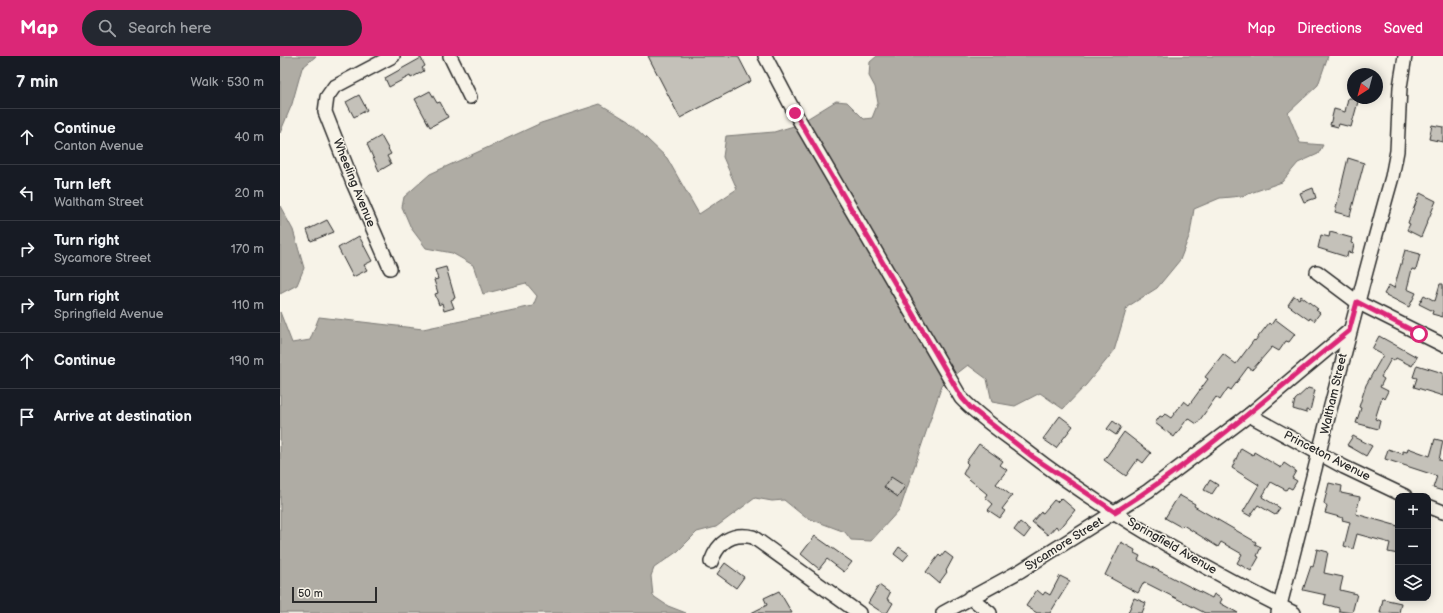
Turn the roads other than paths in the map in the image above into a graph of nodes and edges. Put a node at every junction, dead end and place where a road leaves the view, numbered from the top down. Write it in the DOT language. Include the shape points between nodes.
graph roads {
  1 [pos="393,56"];
  2 [pos="450,56"];
  3 [pos="765,56"];
  4 [pos="1405,56"];
  5 [pos="470,97"];
  6 [pos="390,268"];
  7 [pos="1317,272"];
  8 [pos="1357,302"];
  9 [pos="1349,331"];
  10 [pos="1443,345"];
  11 [pos="1248,415"];
  12 [pos="1320,454"];
  13 [pos="1400,493"];
  14 [pos="1431,507"];
  15 [pos="1115,512"];
  16 [pos="1443,512"];
  17 [pos="711,562"];
  18 [pos="970,597"];
  19 [pos="1279,610"];
  20 [pos="859,613"];
  21 [pos="942,613"];
  22 [pos="990,613"];
  23 [pos="1294,613"];
  1 -- 6 [label="street, Wheeling Avenue" via="334,87 327,97 325,112"];
  2 -- 5 [label="street"];
  3 -- 15 [label="street, Springfield Avenue" via="795,113 962,398 1033,457"];
  4 -- 8 [label="street, Waltham Street" via="1394,170"];
  7 -- 8 [label="street"];
  8 -- 9 [label="street, Waltham Street"];
  8 -- 10 [label="street"];
  9 -- 11 [label="street, Sycamore Street"];
  9 -- 12 [label="street, Waltham Street"];
  11 -- 12 [label="street, Princeton Avenue"];
  11 -- 15 [label="street, Sycamore Street" via="1154,487"];
  12 -- 13 [label="street, Princeton Avenue"];
  12 -- 19 [label="street, Waltham Street"];
  14 -- 16 [label="street"];
  15 -- 18 [label="street, Sycamore Street" via="1020,571"];
  15 -- 19 [label="street, Springfield Avenue"];
  17 -- 20 [label="street" via="722,542 738,535 753,537"];
  18 -- 21 [label="street, Sycamore Street"];
  18 -- 22 [label="street"];
  19 -- 23 [label="street, Springfield Avenue"];
}
